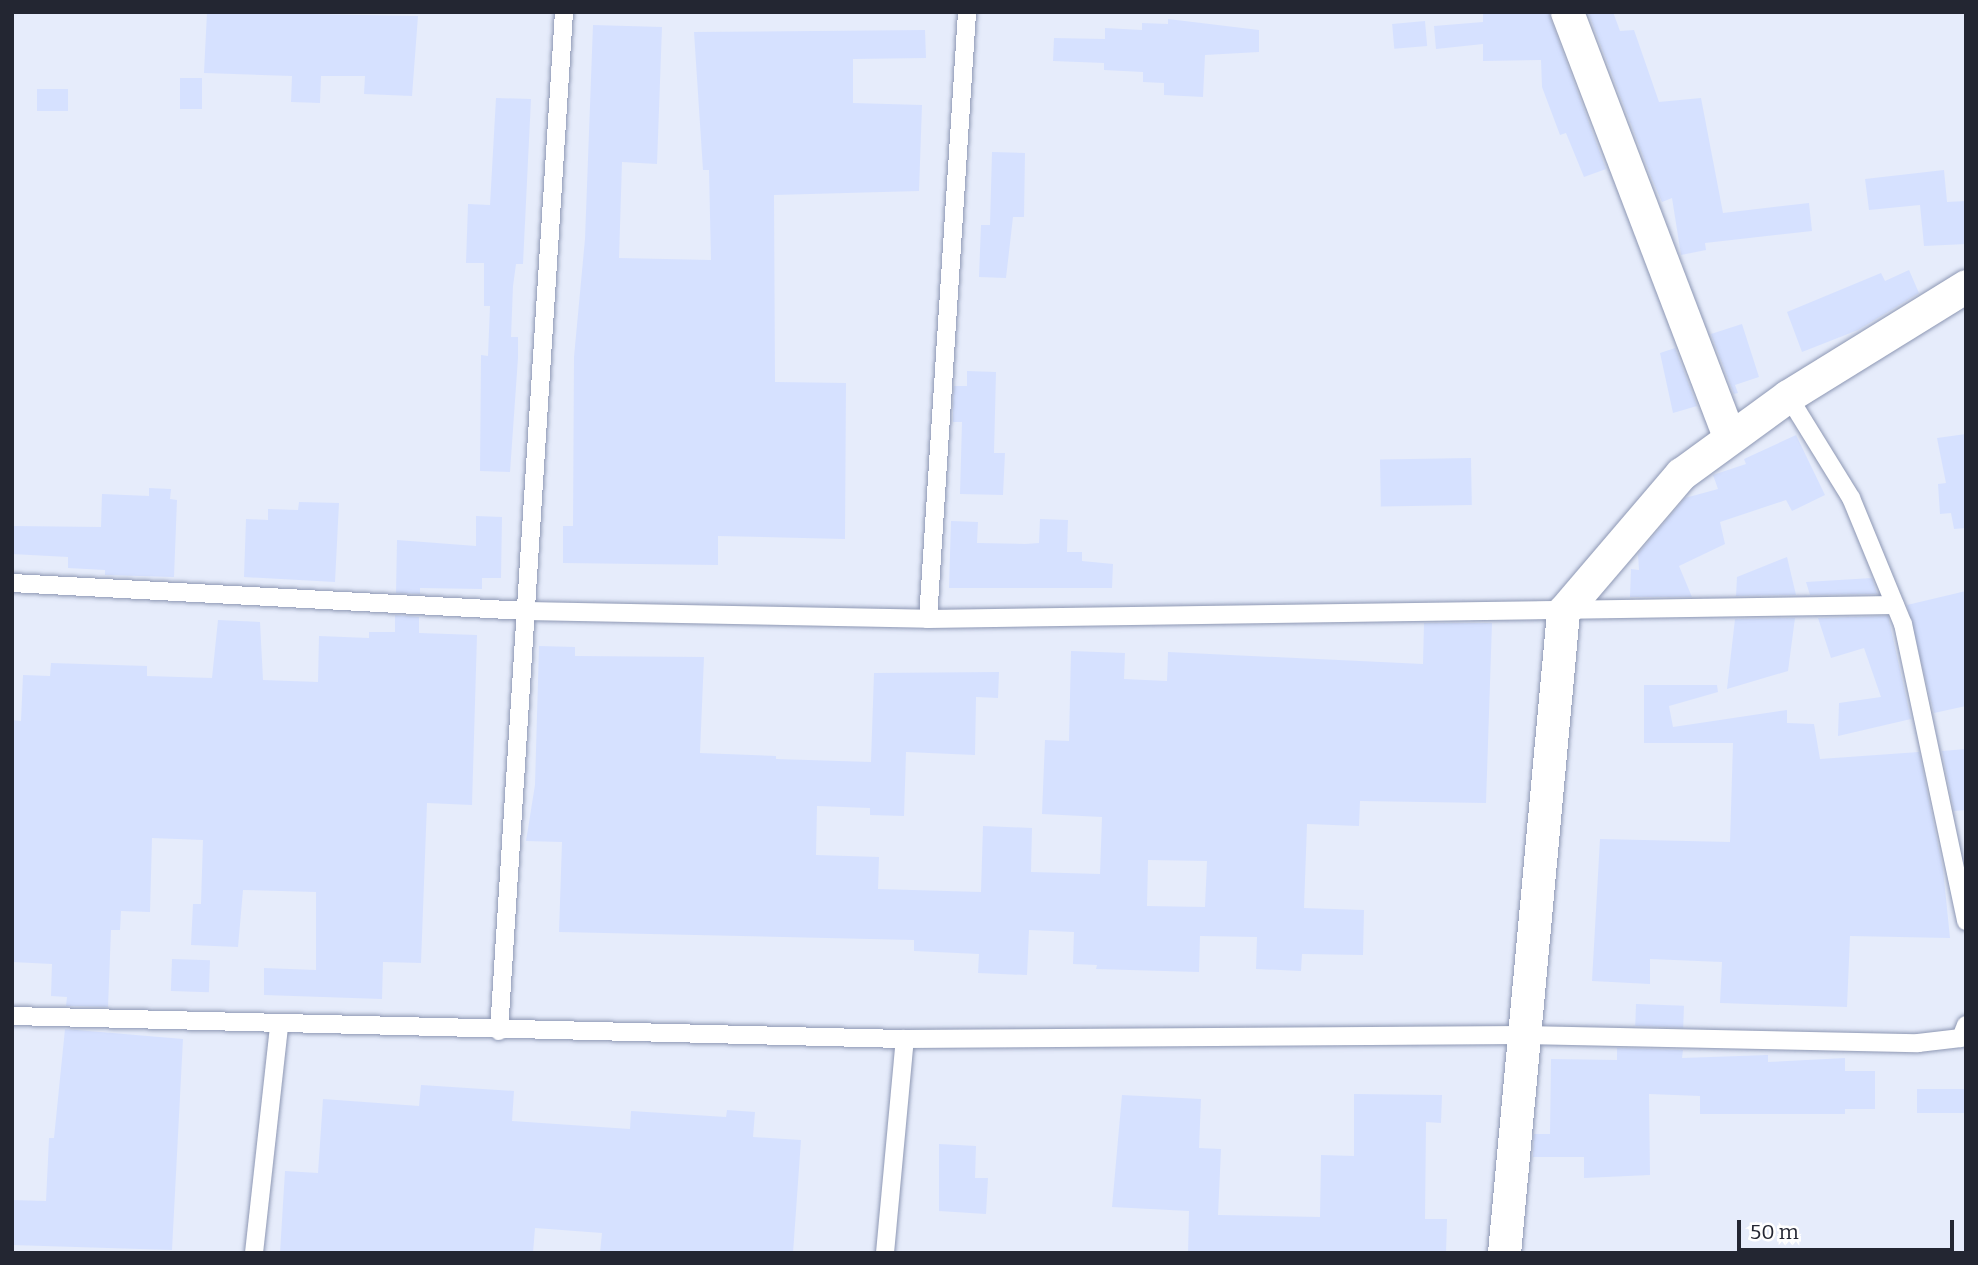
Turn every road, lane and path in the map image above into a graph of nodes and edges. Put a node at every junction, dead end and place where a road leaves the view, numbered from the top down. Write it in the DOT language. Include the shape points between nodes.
graph roads {
  1 [pos="564,12"];
  2 [pos="967,12"];
  3 [pos="1567,12"];
  4 [pos="1966,286"];
  5 [pos="1787,396"];
  6 [pos="1729,436"];
  7 [pos="12,583"];
  8 [pos="1895,605"];
  9 [pos="526,611"];
  10 [pos="1563,612"];
  11 [pos="928,618"];
  12 [pos="1966,922"];
  13 [pos="12,1016"];
  14 [pos="279,1026"];
  15 [pos="499,1031"];
  16 [pos="1964,1034"];
  17 [pos="1524,1035"];
  18 [pos="905,1039"];
  19 [pos="254,1253"];
  20 [pos="885,1253"];
  21 [pos="1504,1253"];
  1 -- 9 [label="lane"];
  2 -- 11 [label="lane"];
  3 -- 6 [label="street"];
  4 -- 5 [label="street"];
  5 -- 6 [label="street"];
  5 -- 8 [label="lane" via="1851,498"];
  6 -- 10 [label="street" via="1681,474"];
  7 -- 9 [label="lane"];
  8 -- 10 [label="lane"];
  8 -- 12 [label="lane" via="1903,624"];
  9 -- 11 [label="lane"];
  9 -- 15 [label="lane"];
  10 -- 11 [label="lane"];
  10 -- 17 [label="street"];
  13 -- 14 [label="lane"];
  14 -- 15 [label="lane"];
  14 -- 19 [label="lane"];
  15 -- 18 [label="lane"];
  16 -- 17 [label="lane" via="1918,1043"];
  17 -- 18 [label="lane"];
  17 -- 21 [label="street"];
  18 -- 20 [label="lane"];
}
